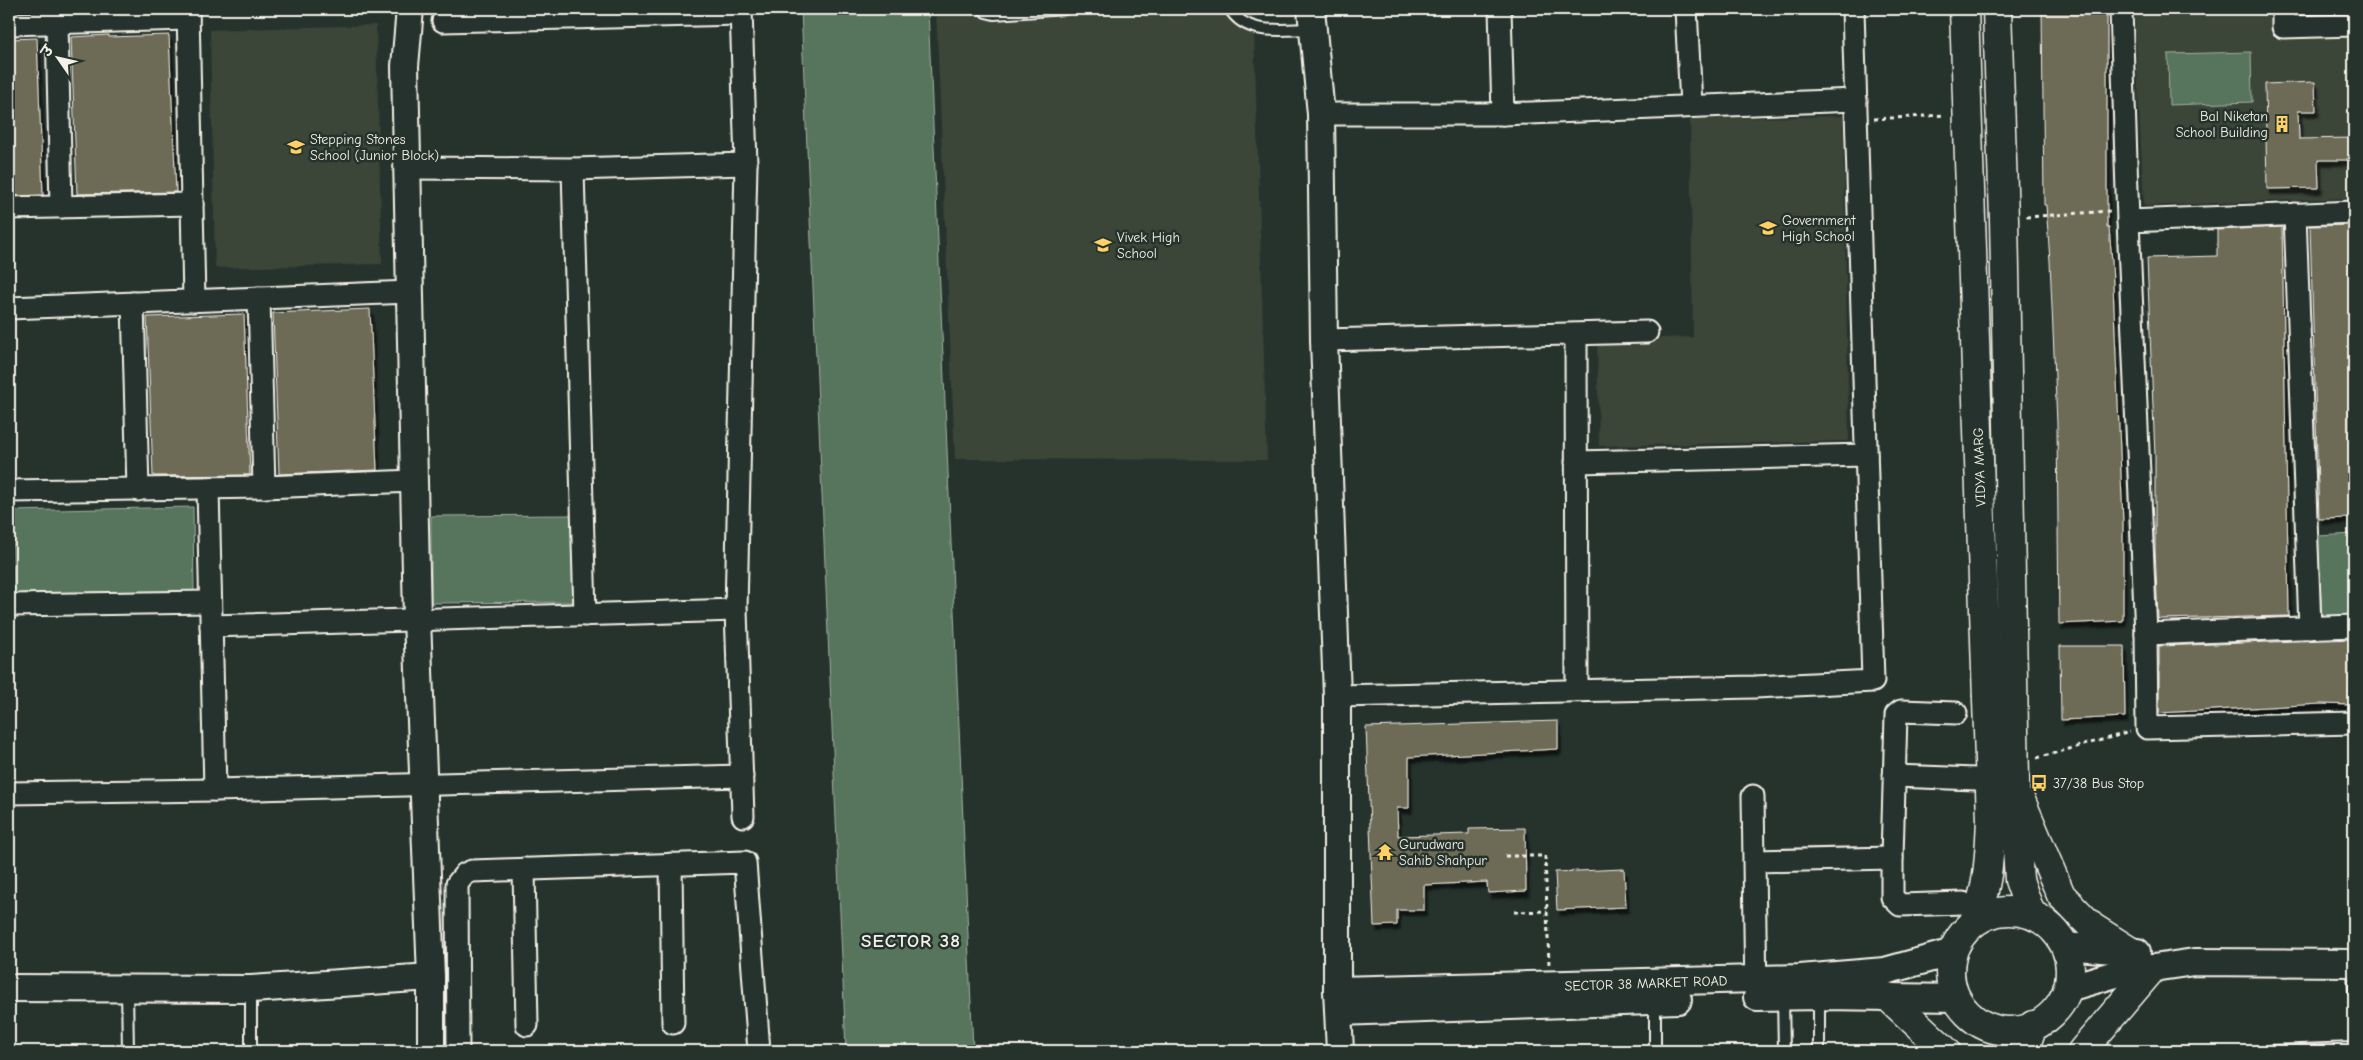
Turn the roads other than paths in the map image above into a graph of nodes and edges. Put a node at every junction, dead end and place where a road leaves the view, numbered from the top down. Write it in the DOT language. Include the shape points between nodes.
graph roads {
  1 [pos="410,9"];
  2 [pos="982,9"];
  3 [pos="1065,9"];
  4 [pos="1230,9"];
  5 [pos="1500,9"];
  6 [pos="1686,9"];
  7 [pos="1853,9"];
  8 [pos="1964,9"];
  9 [pos="1997,9"];
  10 [pos="2122,9"];
  11 [pos="2283,9"];
  12 [pos="741,11"];
  13 [pos="188,14"];
  14 [pos="1312,19"];
  15 [pos="57,22"];
  16 [pos="443,22"];
  17 [pos="9,24"];
  18 [pos="2354,25"];
  19 [pos="1691,105"];
  20 [pos="1856,110"];
  21 [pos="1321,114"];
  22 [pos="1502,114"];
  23 [pos="746,164"];
  24 [pos="407,168"];
  25 [pos="573,169"];
  26 [pos="192,204"];
  27 [pos="62,207"];
  28 [pos="9,208"];
  29 [pos="2354,212"];
  30 [pos="2295,214"];
  31 [pos="2128,215"];
  32 [pos="410,292"];
  33 [pos="259,298"];
  34 [pos="194,301"];
  35 [pos="133,303"];
  36 [pos="9,308"];
  37 [pos="1647,332"];
  38 [pos="1576,335"];
  39 [pos="1324,340"];
  40 [pos="1866,456"];
  41 [pos="1576,462"];
  42 [pos="414,481"];
  43 [pos="264,487"];
  44 [pos="208,488"];
  45 [pos="138,490"];
  46 [pos="9,491"];
  47 [pos="210,602"];
  48 [pos="9,605"];
  49 [pos="736,610"];
  50 [pos="585,615"];
  51 [pos="417,619"];
  52 [pos="211,626"];
  53 [pos="2354,626"];
  54 [pos="2310,628"];
  55 [pos="2146,634"];
  56 [pos="1577,690"];
  57 [pos="1337,696"];
  58 [pos="1956,713"];
  59 [pos="2354,723"];
  60 [pos="742,776"];
  61 [pos="1894,776"];
  62 [pos="1976,779"];
  63 [pos="422,783"];
  64 [pos="2015,783"];
  65 [pos="215,790"];
  66 [pos="9,793"];
  67 [pos="1753,796"];
  68 [pos="743,816"];
  69 [pos="1892,858"];
  70 [pos="1755,861"];
  71 [pos="671,864"];
  72 [pos="524,869"];
  73 [pos="1968,913"];
  74 [pos="2031,914"];
  75 [pos="2065,946"];
  76 [pos="2130,951"];
  77 [pos="1953,952"];
  78 [pos="2194,962"];
  79 [pos="2354,963"];
  80 [pos="2152,969"];
  81 [pos="430,977"];
  82 [pos="9,988"];
  83 [pos="126,988"];
  84 [pos="2068,988"];
  85 [pos="251,989"];
  86 [pos="1756,989"];
  87 [pos="2354,992"];
  88 [pos="1819,996"];
  89 [pos="1783,997"];
  90 [pos="1888,997"];
  91 [pos="1956,998"];
  92 [pos="1338,1001"];
  93 [pos="1655,1001"];
  94 [pos="673,1023"];
  95 [pos="527,1025"];
  96 [pos="1983,1025"];
  97 [pos="2033,1025"];
  98 [pos="2354,1048"];
  99 [pos="128,1051"];
  100 [pos="251,1051"];
  101 [pos="431,1051"];
  102 [pos="458,1051"];
  103 [pos="759,1051"];
  104 [pos="1340,1051"];
  105 [pos="1655,1051"];
  106 [pos="1784,1051"];
  107 [pos="1819,1051"];
  108 [pos="1946,1051"];
  109 [pos="1993,1051"];
  110 [pos="2024,1051"];
  111 [pos="2082,1051"];
  112 [pos="2270,1051"];
  1 -- 24 [label="street" via="405,66"];
  2 -- 3 [label="lane" via="994,14"];
  4 -- 14 [label="lane" via="1241,23 1266,29"];
  5 -- 22 [label="street"];
  6 -- 19 [label="street"];
  7 -- 20 [label="street"];
  8 -- 73 [label="main road, VIDYA MARG" via="1990,820 1988,878"];
  9 -- 64 [label="main road, VIDYA MARG"];
  10 -- 31 [label="street"];
  11 -- 18 [label="street" via="2284,27"];
  12 -- 16 [label="street"];
  12 -- 23 [label="street"];
  13 -- 15 [label="street"];
  13 -- 26 [label="street"];
  14 -- 21 [label="street"];
  15 -- 17 [label="street"];
  15 -- 27 [label="street"];
  19 -- 20 [label="street"];
  19 -- 22 [label="street"];
  20 -- 40 [label="street"];
  21 -- 22 [label="street"];
  21 -- 39 [label="street"];
  23 -- 25 [label="street"];
  23 -- 49 [label="street"];
  24 -- 25 [label="street"];
  24 -- 32 [label="street"];
  25 -- 50 [label="street"];
  26 -- 27 [label="street"];
  26 -- 34 [label="street"];
  27 -- 28 [label="street"];
  29 -- 30 [label="street"];
  30 -- 31 [label="street"];
  30 -- 54 [label="street"];
  31 -- 55 [label="street"];
  32 -- 33 [label="street"];
  32 -- 42 [label="street"];
  33 -- 34 [label="street"];
  33 -- 43 [label="street"];
  34 -- 35 [label="street"];
  35 -- 36 [label="street"];
  35 -- 45 [label="street"];
  37 -- 38 [label="street"];
  38 -- 39 [label="street"];
  38 -- 41 [label="street"];
  39 -- 57 [label="street"];
  40 -- 41 [label="street"];
  40 -- 56 [label="street" via="1873,681"];
  41 -- 56 [label="street"];
  42 -- 43 [label="street"];
  42 -- 51 [label="street"];
  43 -- 44 [label="street"];
  44 -- 45 [label="street"];
  44 -- 47 [label="street"];
  45 -- 46 [label="street"];
  47 -- 48 [label="street"];
  47 -- 52 [label="street"];
  49 -- 50 [label="street"];
  49 -- 60 [label="street"];
  50 -- 51 [label="street"];
  51 -- 52 [label="street"];
  51 -- 63 [label="street"];
  52 -- 65 [label="street"];
  53 -- 54 [label="street"];
  54 -- 55 [label="street"];
  55 -- 59 [label="street" via="2147,728"];
  56 -- 57 [label="street"];
  57 -- 92 [label="street"];
  58 -- 61 [label="street" via="1900,711 1896,715"];
  60 -- 63 [label="street"];
  60 -- 68 [label="street"];
  61 -- 62 [label="street"];
  61 -- 69 [label="street"];
  63 -- 65 [label="street"];
  63 -- 81 [label="street"];
  64 -- 74 [label="main road, VIDYA MARG" via="2019,880"];
  64 -- 76 [label="main road" via="2025,814 2061,895 2092,927"];
  65 -- 66 [label="street"];
  67 -- 70 [label="street"];
  69 -- 70 [label="street"];
  69 -- 73 [label="street" via="1892,897 1895,902"];
  70 -- 86 [label="street"];
  71 -- 72 [label="street"];
  71 -- 94 [label="street"];
  71 -- 103 [label="street" via="745,862"];
  72 -- 95 [label="street"];
  72 -- 102 [label="street" via="472,871 457,884"];
  73 -- 74 [label="main road, VIDYA MARG" via="1985,916 2005,911"];
  73 -- 77 [label="main road, VIDYA MARG" via="1964,932"];
  74 -- 75 [label="main road, VIDYA MARG" via="2058,933"];
  75 -- 76 [label="street"];
  75 -- 84 [label="main road, VIDYA MARG" via="2070,966"];
  76 -- 78 [label="street"];
  77 -- 86 [label="street, SECTOR 38 MARKET ROAD" via="1885,971"];
  77 -- 91 [label="main road, VIDYA MARG" via="1950,976"];
  78 -- 79 [label="street"];
  78 -- 80 [label="street"];
  79 -- 87 [label="lane"];
  80 -- 84 [label="street"];
  80 -- 111 [label="main road"];
  81 -- 85 [label="street"];
  81 -- 101 [label="street"];
  82 -- 83 [label="street"];
  83 -- 85 [label="street"];
  83 -- 99 [label="lane"];
  84 -- 97 [label="main road, VIDYA MARG" via="2055,1010"];
  85 -- 100 [label="lane"];
  86 -- 89 [label="street, SECTOR 38 MARKET ROAD"];
  86 -- 92 [label="street, SECTOR 38 MARKET ROAD" via="1549,985"];
  86 -- 93 [label="street, SECTOR 38 MARKET ROAD"];
  88 -- 89 [label="street, SECTOR 38 MARKET ROAD"];
  88 -- 90 [label="street, SECTOR 38 MARKET ROAD"];
  88 -- 107 [label="lane"];
  89 -- 106 [label="lane"];
  90 -- 91 [label="street, SECTOR 38 MARKET ROAD"];
  90 -- 108 [label="main road"];
  91 -- 96 [label="main road, VIDYA MARG" via="1970,1017"];
  92 -- 93 [label="street, SECTOR 38 MARKET ROAD"];
  92 -- 104 [label="street"];
  93 -- 105 [label="lane"];
  96 -- 97 [label="main road, VIDYA MARG" via="1995,1030 2014,1031"];
  96 -- 109 [label="main road, VIDYA MARG"];
  97 -- 110 [label="main road"];
  98 -- 112 [label="lane"];
}
